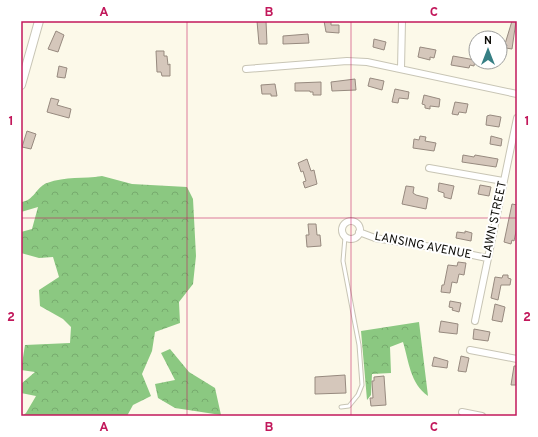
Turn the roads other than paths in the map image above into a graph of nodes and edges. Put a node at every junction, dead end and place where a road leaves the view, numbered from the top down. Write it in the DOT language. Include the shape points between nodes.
graph roads {
  1 [pos="39,21"];
  2 [pos="402,21"];
  3 [pos="246,69"];
  4 [pos="401,69"];
  5 [pos="21,85"];
  6 [pos="517,94"];
  7 [pos="517,118"];
  8 [pos="429,168"];
  9 [pos="503,181"];
  10 [pos="359,232"];
  11 [pos="345,237"];
  12 [pos="487,258"];
  13 [pos="475,321"];
  14 [pos="470,350"];
  15 [pos="517,359"];
  16 [pos="341,407"];
  17 [pos="462,412"];
  18 [pos="482,416"];
  1 -- 5 [label="street"];
  2 -- 4 [label="street"];
  3 -- 4 [label="street" via="347,61"];
  4 -- 6 [label="street"];
  7 -- 9 [label="street, LAWN STREET"];
  8 -- 9 [label="street"];
  9 -- 12 [label="street, LAWN STREET"];
  10 -- 11 [label="street, LANSING AVENUE" via="354,238"];
  10 -- 11 [label="street, LANSING AVENUE" via="356,223 348,222 342,228"];
  10 -- 12 [label="street, LANSING AVENUE" via="375,238"];
  11 -- 16 [label="lane" via="343,261 359,345 362,385 349,406"];
  12 -- 13 [label="street, LAWN STREET"];
  14 -- 15 [label="street"];
  17 -- 18 [label="street"];
}
